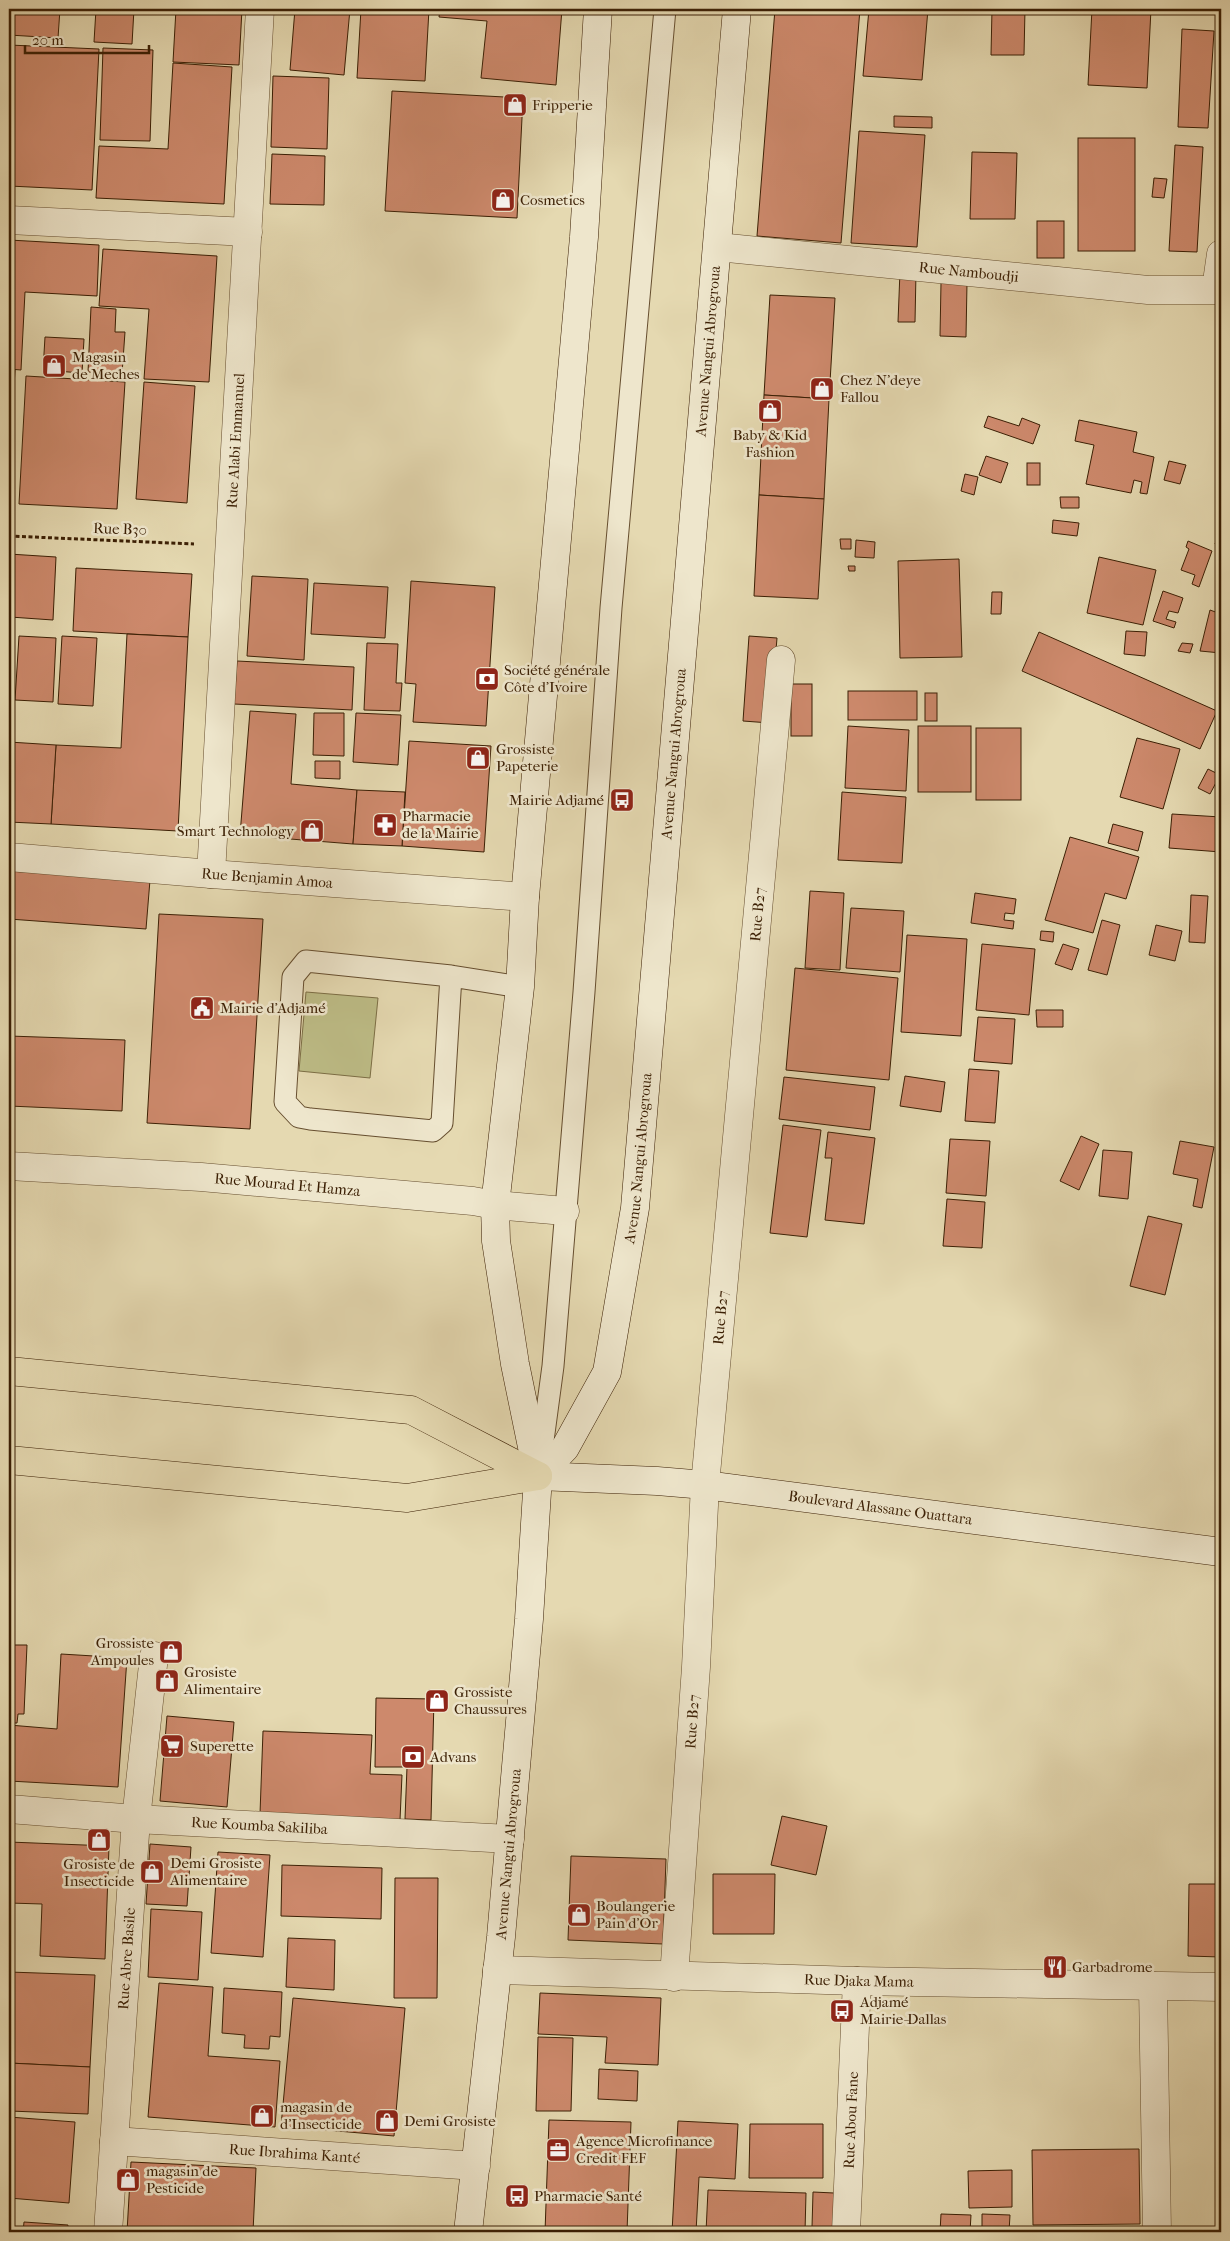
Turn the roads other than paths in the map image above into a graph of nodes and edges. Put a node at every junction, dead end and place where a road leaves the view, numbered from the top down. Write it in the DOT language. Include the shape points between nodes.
graph roads {
  1 [pos="260,9"];
  2 [pos="598,9"];
  3 [pos="666,9"];
  4 [pos="737,9"];
  5 [pos="9,220"];
  6 [pos="248,232"];
  7 [pos="718,247"];
  8 [pos="1221,254"];
  9 [pos="1219,289"];
  10 [pos="781,660"];
  11 [pos="9,857"];
  12 [pos="211,874"];
  13 [pos="525,897"];
  14 [pos="451,976"];
  15 [pos="520,987"];
  16 [pos="9,1166"];
  17 [pos="495,1205"];
  18 [pos="565,1211"];
  19 [pos="9,1371"];
  20 [pos="9,1460"];
  21 [pos="538,1476"];
  22 [pos="705,1485"];
  23 [pos="1221,1552"];
  24 [pos="154,1656"];
  25 [pos="9,1809"];
  26 [pos="136,1819"];
  27 [pos="510,1839"];
  28 [pos="498,1970"];
  29 [pos="674,1977"];
  30 [pos="1153,1986"];
  31 [pos="1221,1987"];
  32 [pos="856,1995"];
  33 [pos="114,2142"];
  34 [pos="476,2166"];
  35 [pos="108,2232"];
  36 [pos="468,2232"];
  37 [pos="846,2232"];
  38 [pos="1157,2232"];
  1 -- 6 [label="street, Rue Alabi Emmanuel"];
  2 -- 13 [label="street, Avenue Nangui Abrogroua" via="584,237"];
  3 -- 18 [label="lane, Avenue Nangui Abrogroua" via="611,608"];
  4 -- 7 [label="street, Avenue Nangui Abrogroua"];
  5 -- 6 [label="street"];
  6 -- 12 [label="street, Rue Alabi Emmanuel"];
  7 -- 9 [label="street, Rue Namboudji" via="1148,290"];
  7 -- 21 [label="street, Avenue Nangui Abrogroua" via="635,1208 607,1372 565,1448"];
  8 -- 9 [label="street"];
  10 -- 22 [label="street, Rue B27"];
  11 -- 12 [label="street, Rue Benjamin Amoa"];
  12 -- 13 [label="street, Rue Benjamin Amoa"];
  13 -- 15 [label="street, Avenue Nangui Abrogroua"];
  14 -- 14 [label="lane" via="442,1123 433,1131 310,1120 299,1117 285,1102 293,977 306,961"];
  14 -- 15 [label="lane"];
  15 -- 17 [label="street, Avenue Nangui Abrogroua"];
  16 -- 17 [label="street, Rue Mourad Et Hamza" via="201,1177"];
  17 -- 18 [label="street, Rue Mourad Et Hamza"];
  17 -- 21 [label="street, Avenue Nangui Abrogroua" via="496,1242 514,1364"];
  18 -- 21 [label="lane, Avenue Nangui Abrogroua" via="553,1366"];
  19 -- 21 [label="highway" via="411,1410"];
  20 -- 21 [label="highway" via="407,1498"];
  21 -- 22 [label="street, Boulevard Alassane Ouattara"];
  21 -- 27 [label="street, Avenue Nangui Abrogroua"];
  22 -- 23 [label="street, Boulevard Alassane Ouattara"];
  22 -- 29 [label="street, Rue B27"];
  24 -- 26 [label="street, Rue Abre Basile"];
  25 -- 26 [label="street, Rue Koumba Sakiliba"];
  26 -- 27 [label="street, Rue Koumba Sakiliba"];
  26 -- 33 [label="street, Rue Abre Basile"];
  27 -- 28 [label="street, Avenue Nangui Abrogroua"];
  28 -- 29 [label="street, Rue Djaka Mama"];
  28 -- 34 [label="street, Avenue Nangui Abrogroua"];
  29 -- 32 [label="street, Rue Djaka Mama"];
  30 -- 31 [label="street, Rue Djaka Mama"];
  30 -- 32 [label="street, Rue Djaka Mama"];
  30 -- 38 [label="street"];
  32 -- 37 [label="street, Rue Abou Fane"];
  33 -- 34 [label="street, Rue Ibrahima Kanté"];
  33 -- 35 [label="street, Rue Abre Basile"];
  34 -- 36 [label="street, Avenue Nangui Abrogroua"];
}
